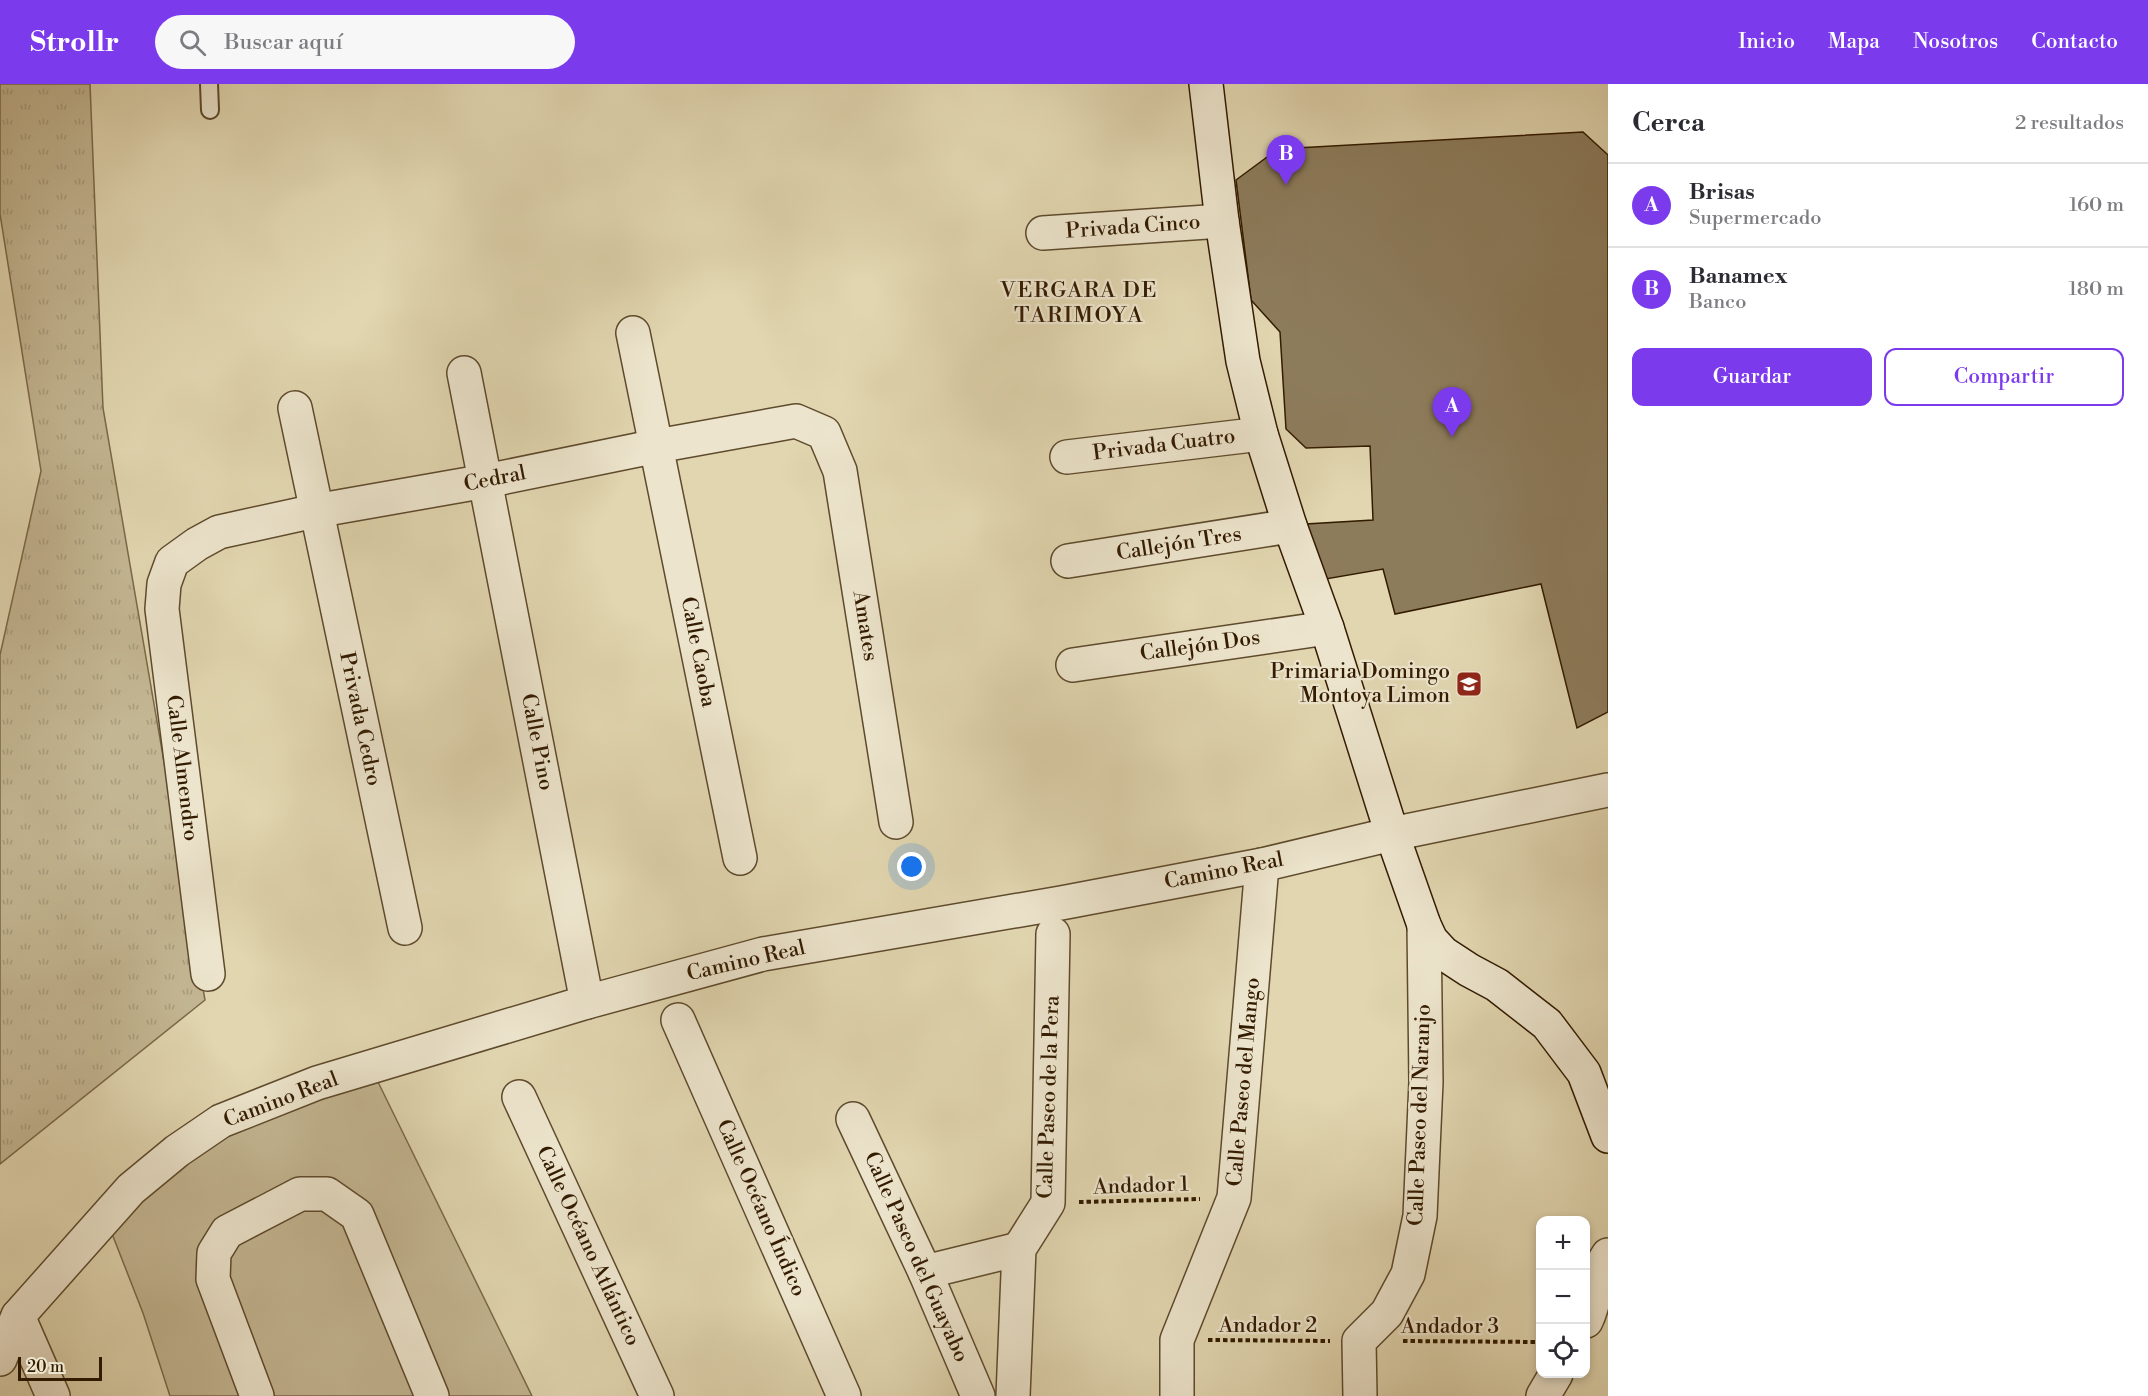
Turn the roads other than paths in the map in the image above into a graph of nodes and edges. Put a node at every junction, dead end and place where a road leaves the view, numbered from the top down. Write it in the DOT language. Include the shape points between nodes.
graph roads {
  1 [pos="209,84"];
  2 [pos="1206,84"];
  3 [pos="210,111"];
  4 [pos="1222,221"];
  5 [pos="1043,233"];
  6 [pos="633,333"];
  7 [pos="464,373"];
  8 [pos="295,408"];
  9 [pos="824,433"];
  10 [pos="1261,434"];
  11 [pos="657,446"];
  12 [pos="1067,457"];
  13 [pos="486,481"];
  14 [pos="315,511"];
  15 [pos="1290,526"];
  16 [pos="1068,561"];
  17 [pos="172,562"];
  18 [pos="1327,628"];
  19 [pos="1073,665"];
  20 [pos="1608,790"];
  21 [pos="896,822"];
  22 [pos="1392,834"];
  23 [pos="740,858"];
  24 [pos="1262,865"];
  25 [pos="1424,925"];
  26 [pos="405,928"];
  27 [pos="1053,934"];
  28 [pos="208,974"];
  29 [pos="587,1002"];
  30 [pos="678,1020"];
  31 [pos="519,1097"];
  32 [pos="853,1119"];
  33 [pos="1608,1136"];
  34 [pos="1019,1249"];
  35 [pos="1608,1255"];
  36 [pos="925,1272"];
  37 [pos="1590,1313"];
  38 [pos="18,1316"];
  39 [pos="0,1359"];
  40 [pos="1554,1378"];
  41 [pos="53,1396"];
  42 [pos="256,1396"];
  43 [pos="432,1396"];
  44 [pos="657,1396"];
  45 [pos="844,1396"];
  46 [pos="978,1396"];
  47 [pos="1013,1396"];
  48 [pos="1177,1396"];
  49 [pos="1360,1396"];
  50 [pos="1543,1396"];
  1 -- 3 [label="lane"];
  2 -- 4 [label="street"];
  4 -- 5 [label="street, Privada Cinco"];
  4 -- 10 [label="street" via="1243,361"];
  6 -- 11 [label="street, Calle Caoba"];
  7 -- 13 [label="street, Calle Pino"];
  8 -- 14 [label="street, Privada Cedro"];
  9 -- 11 [label="street, Cedral" via="796,421"];
  9 -- 21 [label="street, Amates" via="840,471"];
  10 -- 12 [label="street, Privada Cuatro"];
  10 -- 15 [label="street"];
  11 -- 13 [label="street, Cedral"];
  11 -- 23 [label="street, Calle Caoba"];
  13 -- 14 [label="street, Cedral"];
  13 -- 29 [label="street, Calle Pino"];
  14 -- 17 [label="street, Cedral" via="219,532"];
  14 -- 26 [label="street, Privada Cedro"];
  15 -- 16 [label="street, Callejón Tres"];
  15 -- 18 [label="street"];
  17 -- 28 [label="street, Calle Almendro" via="162,609"];
  18 -- 19 [label="street, Callejón Dos"];
  18 -- 22 [label="street"];
  20 -- 22 [label="street, Camino Real"];
  22 -- 24 [label="street, Camino Real"];
  22 -- 25 [label="street"];
  24 -- 29 [label="street, Camino Real" via="763,954"];
  24 -- 48 [label="street, Calle Paseo del Mango" via="1234,1198 1177,1340"];
  25 -- 33 [label="street" via="1443,952 1505,991 1547,1024 1584,1073"];
  25 -- 49 [label="street, Calle Paseo del Naranjo" via="1426,1082 1420,1216 1408,1274 1387,1313 1359,1341"];
  27 -- 34 [label="street, Calle Paseo de la Pera" via="1048,1203"];
  29 -- 38 [label="street, Camino Real" via="317,1083 222,1121 131,1189"];
  30 -- 45 [label="street, Calle Océano Índico"];
  31 -- 44 [label="street, Calle Océano Atlántico"];
  32 -- 36 [label="street, Calle Paseo del Guayabo"];
  34 -- 36 [label="street"];
  34 -- 47 [label="street, Calle Paseo de la Pera"];
  35 -- 37 [label="street" via="1601,1265"];
  36 -- 46 [label="street, Calle Paseo del Guayabo"];
  38 -- 39 [label="street, Camino Real"];
  38 -- 41 [label="street"];
  40 -- 50 [label="street"];
  42 -- 43 [label="street" via="213,1279 214,1252 227,1232 300,1194 327,1194 357,1215"];
}
